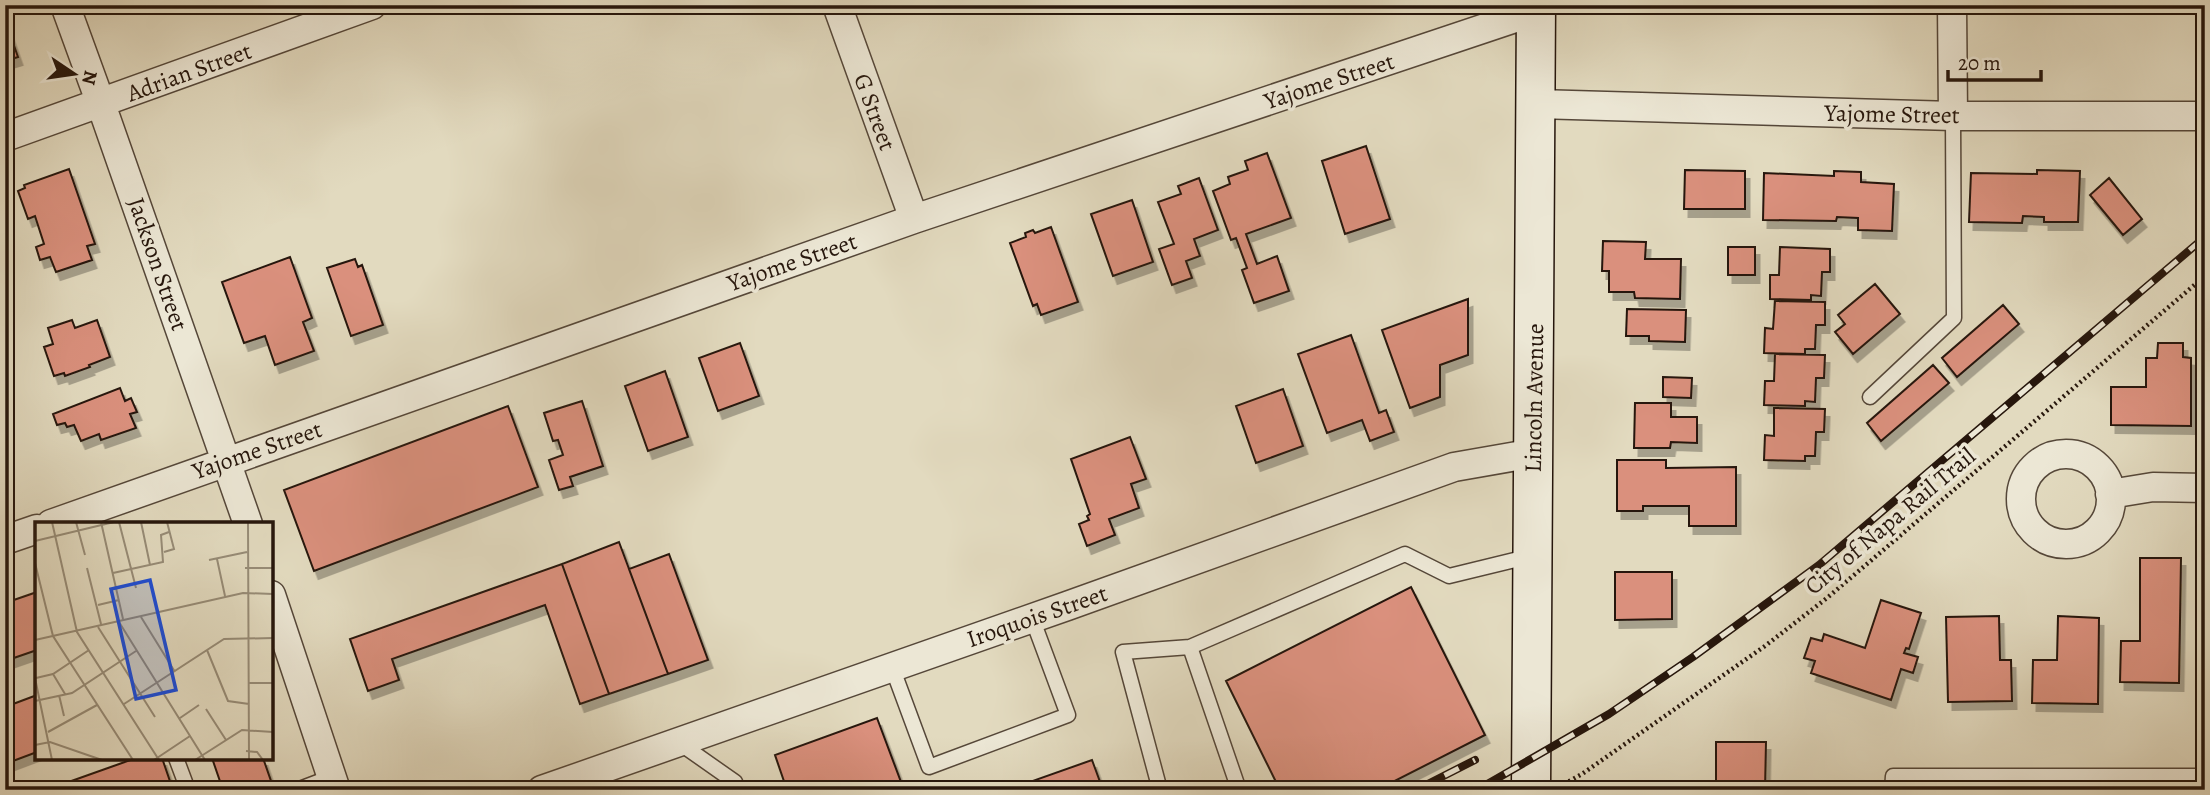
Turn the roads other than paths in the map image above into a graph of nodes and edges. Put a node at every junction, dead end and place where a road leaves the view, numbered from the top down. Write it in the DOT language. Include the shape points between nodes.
graph roads {
  1 [pos="65,5"];
  2 [pos="372,5"];
  3 [pos="837,5"];
  4 [pos="1952,5"];
  5 [pos="1536,8"];
  6 [pos="101,104"];
  7 [pos="1537,104"];
  8 [pos="1953,116"];
  9 [pos="2205,116"];
  10 [pos="5,137"];
  11 [pos="914,219"];
  12 [pos="1870,397"];
  13 [pos="1534,453"];
  14 [pos="227,461"];
  15 [pos="2205,488"];
  16 [pos="2110,494"];
  17 [pos="57,522"];
  18 [pos="247,522"];
  19 [pos="35,530"];
  20 [pos="5,540"];
  21 [pos="1532,556"];
  22 [pos="273,601"];
  23 [pos="1032,618"];
  24 [pos="1190,647"];
  25 [pos="892,667"];
  26 [pos="676,741"];
  27 [pos="177,760"];
  28 [pos="2205,776"];
  29 [pos="334,783"];
  30 [pos="188,790"];
  31 [pos="297,790"];
  32 [pos="542,790"];
  33 [pos="738,790"];
  34 [pos="1160,790"];
  35 [pos="1239,790"];
  36 [pos="1531,790"];
  37 [pos="1892,790"];
  1 -- 6 [label="street, Jackson Street"];
  2 -- 6 [label="street, Adrian Street"];
  3 -- 11 [label="street, G Street"];
  4 -- 8 [label="street"];
  5 -- 7 [label="main road, Lincoln Avenue"];
  5 -- 11 [label="street, Yajome Street"];
  6 -- 10 [label="street, Adrian Street"];
  6 -- 14 [label="street, Jackson Street"];
  7 -- 8 [label="street, Yajome Street"];
  7 -- 13 [label="main road, Lincoln Avenue"];
  8 -- 9 [label="street, Yajome Street"];
  8 -- 12 [label="lane" via="1954,317"];
  11 -- 14 [label="street, Yajome Street"];
  13 -- 21 [label="main road, Lincoln Avenue"];
  13 -- 23 [label="street, Iroquois Street" via="1454,467"];
  14 -- 17 [label="street, Yajome Street"];
  14 -- 18 [label="street, Jackson Street"];
  15 -- 16 [label="street" via="2153,487"];
  19 -- 20 [label="street"];
  21 -- 24 [label="lane" via="1449,576 1405,554"];
  21 -- 36 [label="main road, Lincoln Avenue"];
  22 -- 29 [label="street"];
  23 -- 25 [label="street, Iroquois Street"];
  23 -- 25 [label="lane" via="1068,715 929,767"];
  24 -- 34 [label="lane" via="1123,652"];
  24 -- 35 [label="lane"];
  25 -- 26 [label="street, Iroquois Street"];
  26 -- 32 [label="street, Iroquois Street"];
  26 -- 33 [label="lane" via="735,782"];
  27 -- 30 [label="lane"];
  28 -- 37 [label="lane" via="1893,776"];
  29 -- 31 [label="lane"];
}
